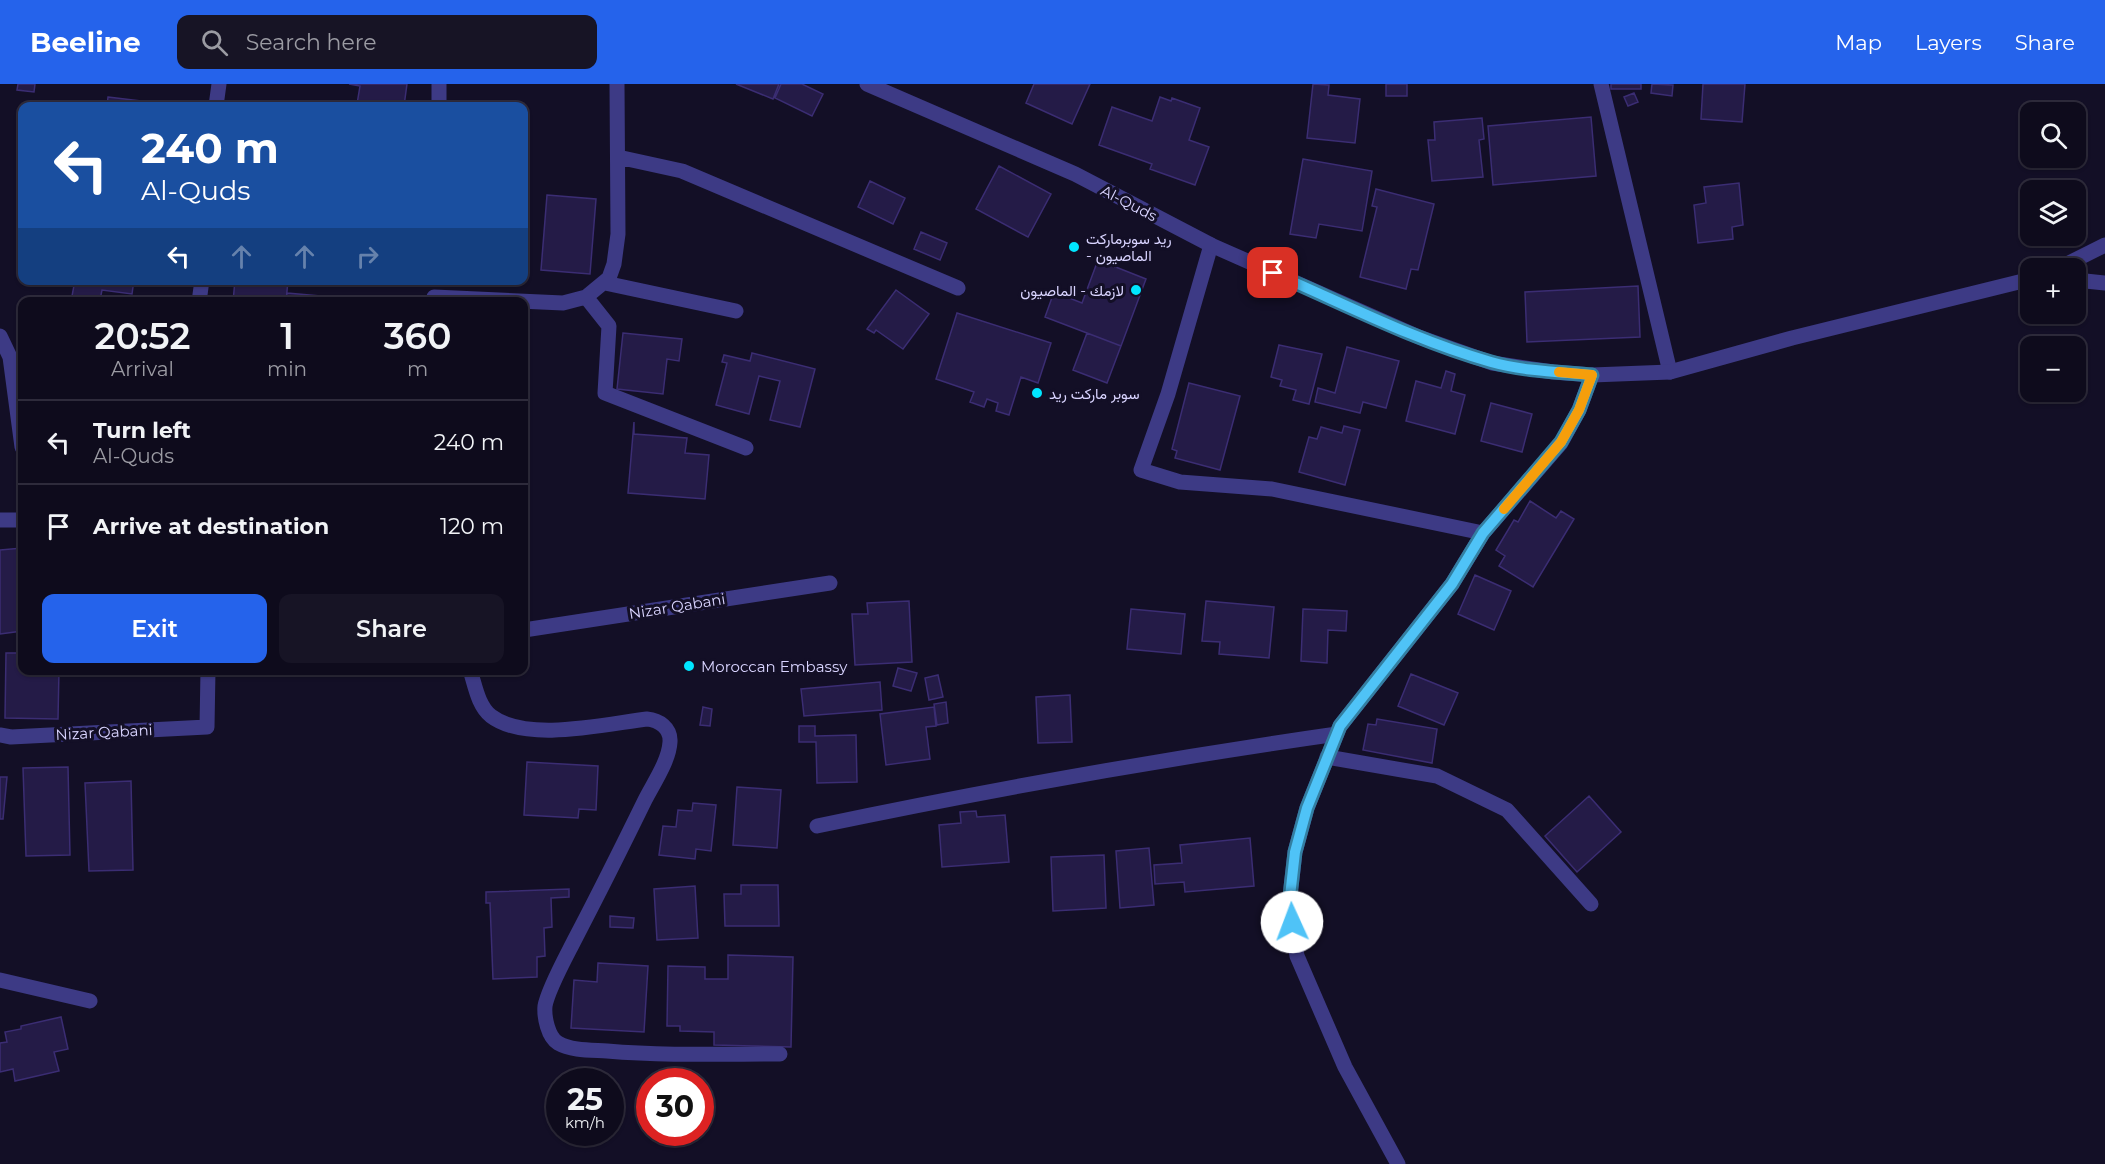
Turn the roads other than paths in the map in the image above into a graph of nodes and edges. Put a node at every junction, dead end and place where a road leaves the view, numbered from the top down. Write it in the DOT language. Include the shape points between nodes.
graph roads {
  1 [pos="219,84"];
  2 [pos="439,84"];
  3 [pos="618,84"];
  4 [pos="867,84"];
  5 [pos="1601,84"];
  6 [pos="217,102"];
  7 [pos="439,102"];
  8 [pos="618,157"];
  9 [pos="1211,245"];
  10 [pos="2105,245"];
  11 [pos="2079,258"];
  12 [pos="2020,281"];
  13 [pos="2086,281"];
  14 [pos="605,283"];
  15 [pos="2105,283"];
  16 [pos="958,288"];
  17 [pos="586,297"];
  18 [pos="528,302"];
  19 [pos="736,311"];
  20 [pos="0,336"];
  21 [pos="1670,372"];
  22 [pos="1592,375"];
  23 [pos="18,417"];
  24 [pos="746,448"];
  25 [pos="0,520"];
  26 [pos="18,520"];
  27 [pos="1483,533"];
  28 [pos="830,583"];
  29 [pos="528,629"];
  30 [pos="208,675"];
  31 [pos="472,675"];
  32 [pos="1336,734"];
  33 [pos="0,735"];
  34 [pos="1327,757"];
  35 [pos="817,826"];
  36 [pos="1591,904"];
  37 [pos="0,980"];
  38 [pos="90,1001"];
  39 [pos="780,1054"];
  40 [pos="1398,1164"];
  1 -- 6 [label="street"];
  2 -- 7 [label="street"];
  3 -- 8 [label="street"];
  4 -- 9 [label="street, Al-Quds" via="1075,174"];
  5 -- 21 [label="street"];
  8 -- 14 [label="street" via="618,234 614,264"];
  8 -- 16 [label="street" via="682,171"];
  9 -- 22 [label="street, Al-Quds" via="1419,337 1492,363"];
  9 -- 27 [label="street" via="1168,394 1141,470 1180,482 1272,489"];
  10 -- 11 [label="street"];
  12 -- 21 [label="street, Al-Quds"];
  13 -- 15 [label="street"];
  14 -- 17 [label="street"];
  14 -- 19 [label="street"];
  17 -- 18 [label="street" via="563,303"];
  17 -- 24 [label="street" via="609,326 605,393"];
  20 -- 23 [label="street" via="10,357"];
  21 -- 22 [label="street, Al-Quds"];
  22 -- 27 [label="street" via="1561,442"];
  25 -- 26 [label="street"];
  27 -- 32 [label="street" via="1452,584"];
  28 -- 29 [label="street, Nizar Qabani"];
  30 -- 33 [label="street, Nizar Qabani" via="207,727"];
  31 -- 39 [label="street" via="479,700 490,716 506,724 563,729 647,719 656,720 668,731 668,753 546,1004 545,1017 556,1042 574,1049 643,1054"];
  32 -- 34 [label="street"];
  32 -- 35 [label="street" via="1016,787"];
  34 -- 36 [label="street" via="1437,776 1507,810"];
  34 -- 40 [label="street" via="1295,852 1289,905 1297,956 1345,1067"];
  37 -- 38 [label="street"];
}
